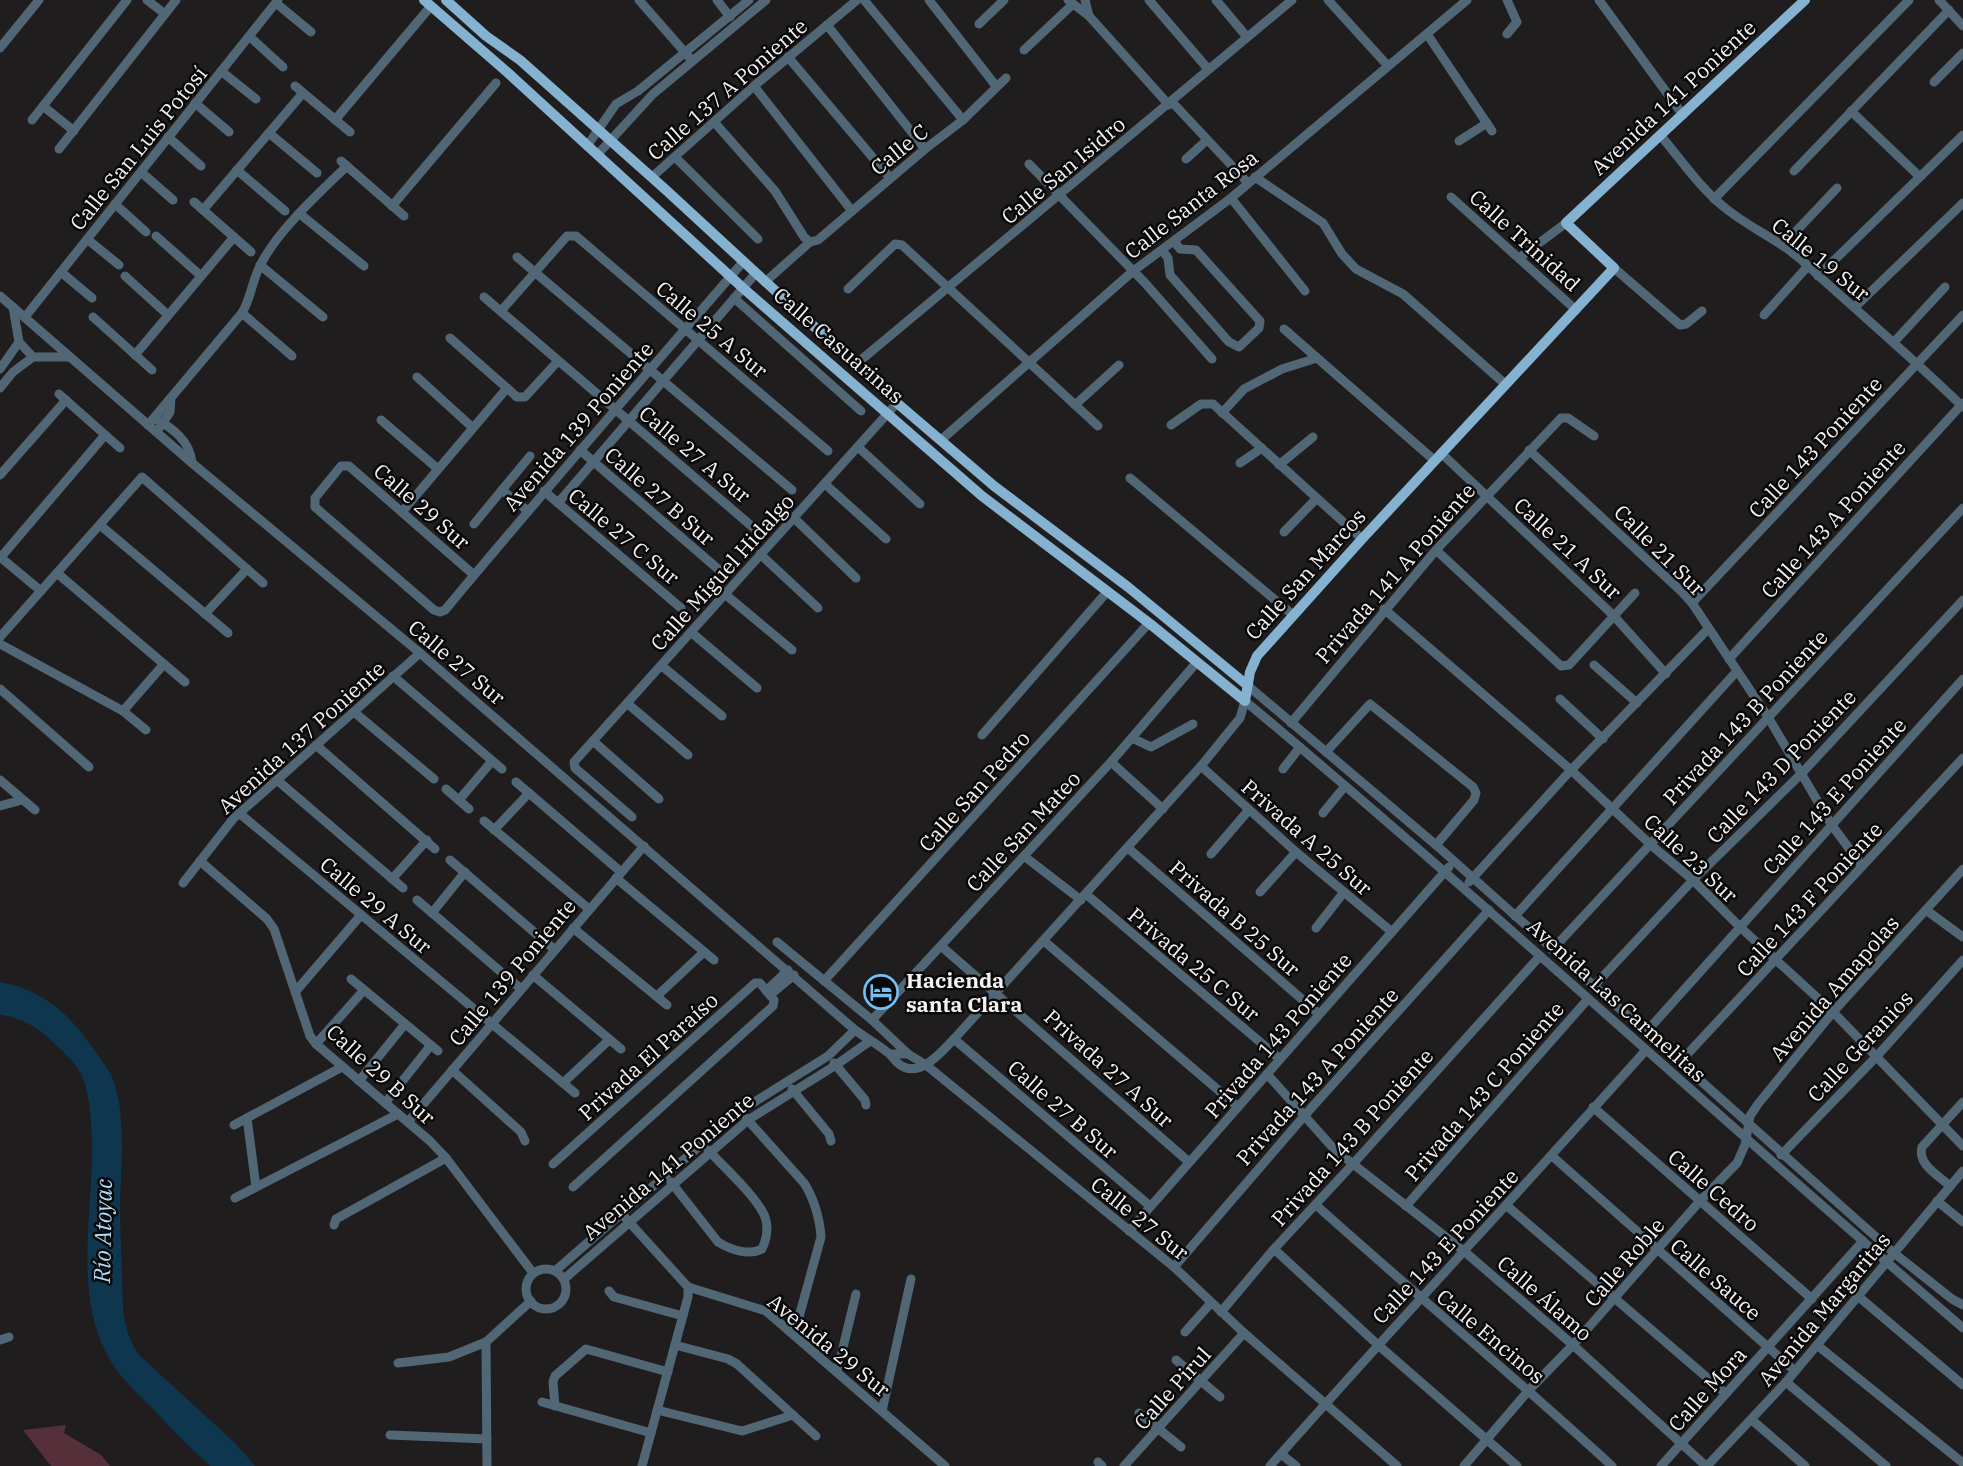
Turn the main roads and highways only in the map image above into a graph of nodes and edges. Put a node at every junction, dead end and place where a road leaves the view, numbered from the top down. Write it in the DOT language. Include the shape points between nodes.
graph roads {
  1 [pos="446,0"];
  2 [pos="1805,0"];
  3 [pos="427,3"];
  4 [pos="1615,268"];
  5 [pos="1247,685"];
  6 [pos="1245,701"];
  1 -- 5 [label="main road, Calle Casuarinas" via="652,177 994,486"];
  2 -- 4 [label="main road, Avenida 141 Poniente" via="1566,223"];
  3 -- 6 [label="main road, Calle Casuarinas" via="982,496"];
  4 -- 5 [label="main road, Calle San Marcos" via="1293,615 1257,656"];
  5 -- 6 [label="main road, Calle San Marcos"];
}
